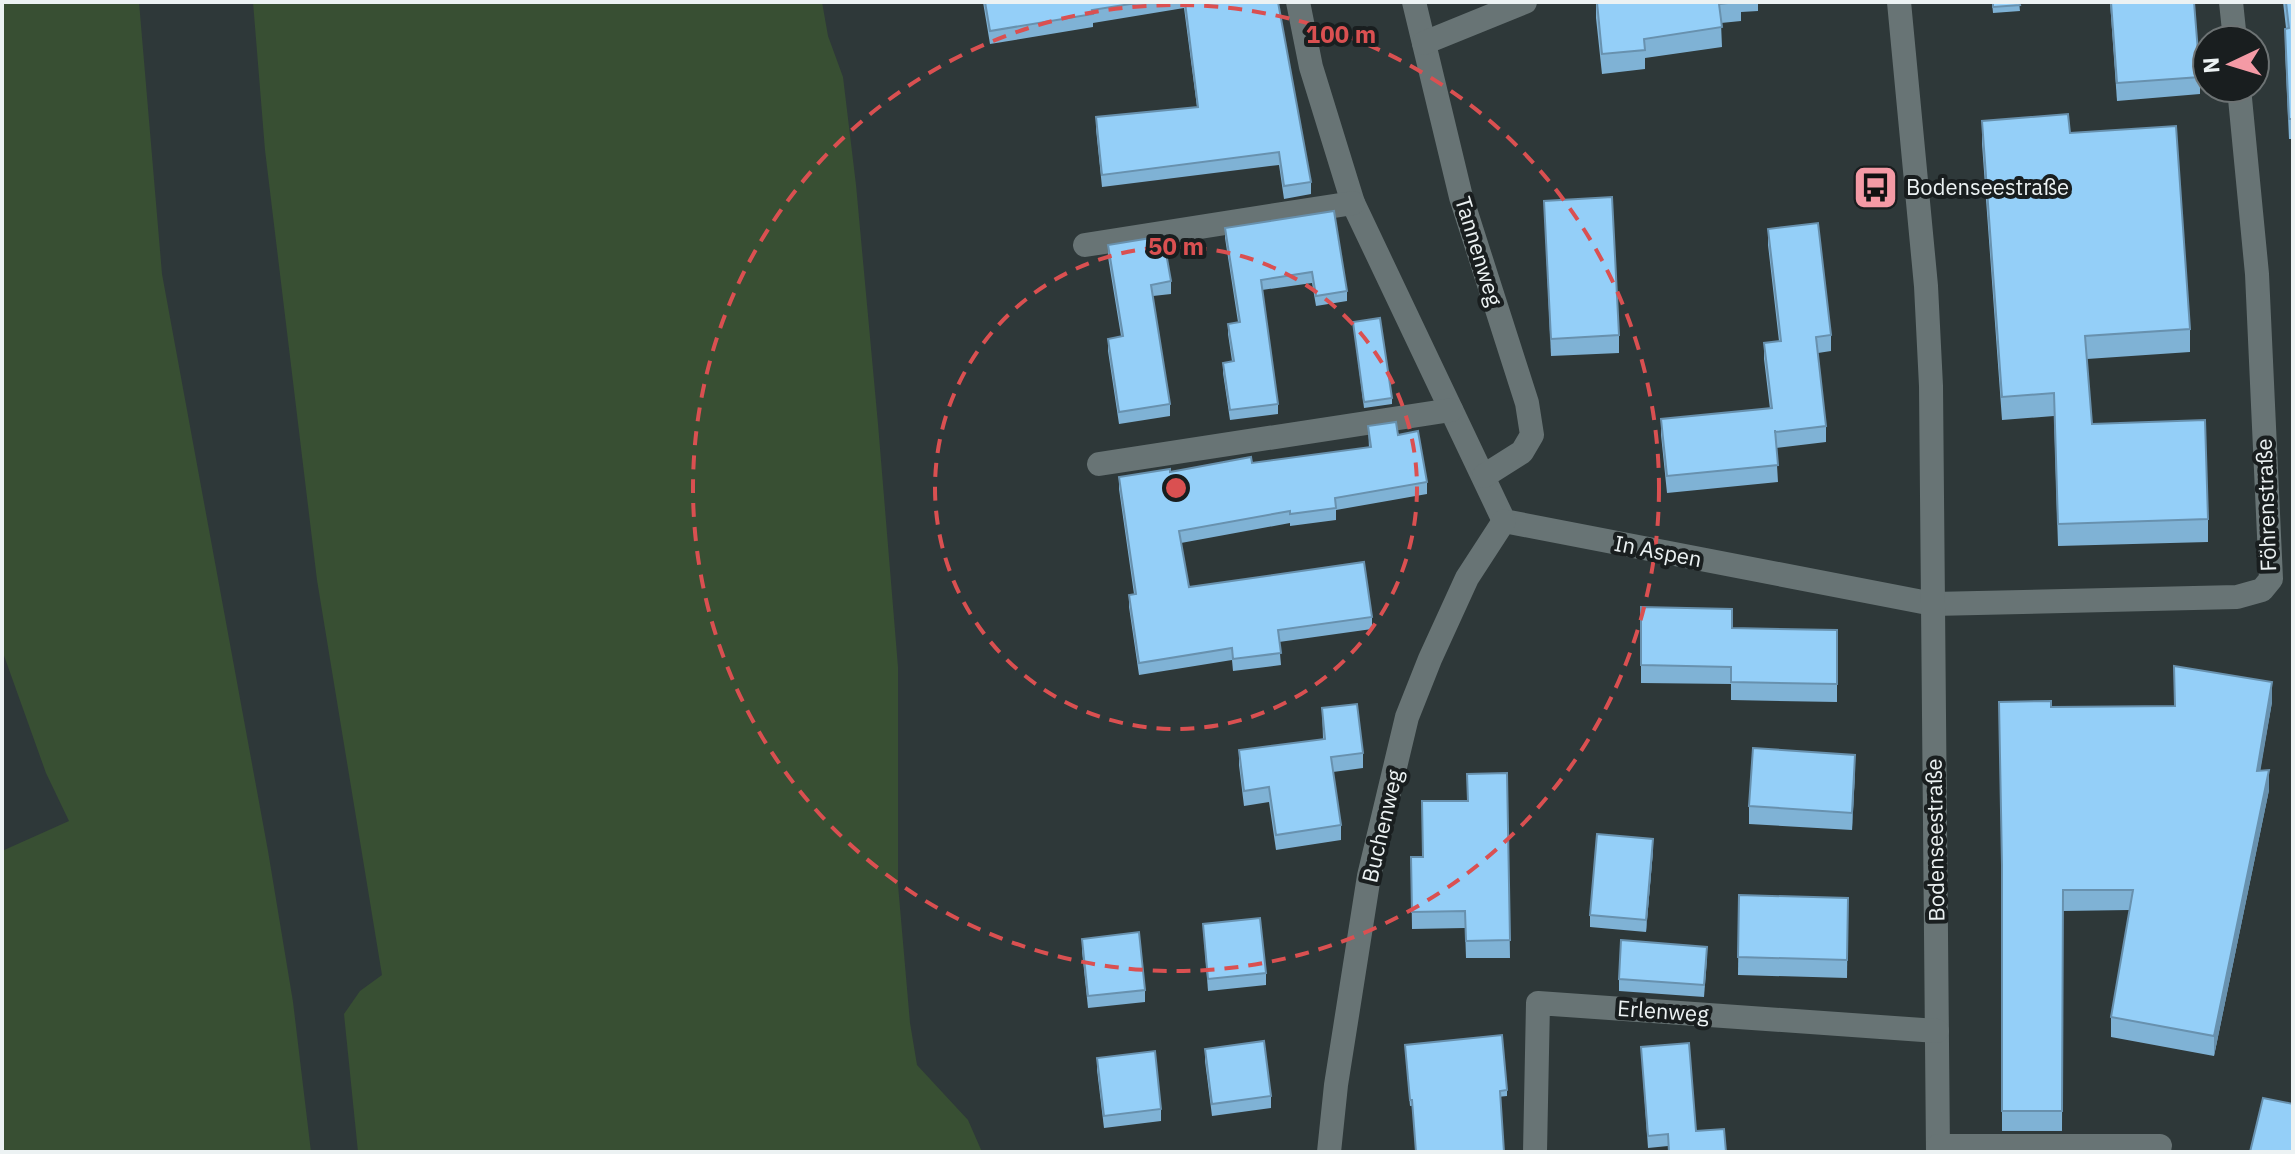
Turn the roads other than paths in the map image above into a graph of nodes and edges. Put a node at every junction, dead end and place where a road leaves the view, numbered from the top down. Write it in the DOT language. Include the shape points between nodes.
graph roads {
  1 [pos="1298,2"];
  2 [pos="1414,2"];
  3 [pos="1525,2"];
  4 [pos="1899,2"];
  5 [pos="2231,2"];
  6 [pos="2233,24"];
  7 [pos="1424,43"];
  8 [pos="2241,104"];
  9 [pos="1353,203"];
  10 [pos="1085,245"];
  11 [pos="1451,410"];
  12 [pos="1099,464"];
  13 [pos="1484,476"];
  14 [pos="1504,521"];
  15 [pos="1933,604"];
  16 [pos="1937,1031"];
  17 [pos="2160,1146"];
  18 [pos="1938,1149"];
  19 [pos="1329,1152"];
  20 [pos="1535,1152"];
  1 -- 9 [label="street" via="1311,67"];
  2 -- 7 [label="street, Tannenweg"];
  3 -- 7 [label="street"];
  4 -- 15 [label="street, Bodenseestraße" via="1926,286"];
  5 -- 6 [label="street"];
  7 -- 13 [label="street, Tannenweg" via="1461,197 1527,403 1532,435 1522,452"];
  8 -- 15 [label="street, Föhrenstraße" via="2257,274 2271,579 2262,590 2237,597"];
  9 -- 10 [label="street"];
  9 -- 11 [label="street"];
  11 -- 12 [label="street"];
  11 -- 13 [label="street"];
  13 -- 14 [label="street"];
  14 -- 15 [label="street, In Aspen"];
  14 -- 19 [label="street, Buchenweg" via="1467,578 1407,717 1369,876"];
  15 -- 16 [label="street, Bodenseestraße"];
  16 -- 18 [label="street, Bodenseestraße"];
  16 -- 20 [label="street, Erlenweg" via="1538,1003"];
  17 -- 18 [label="street"];
}
